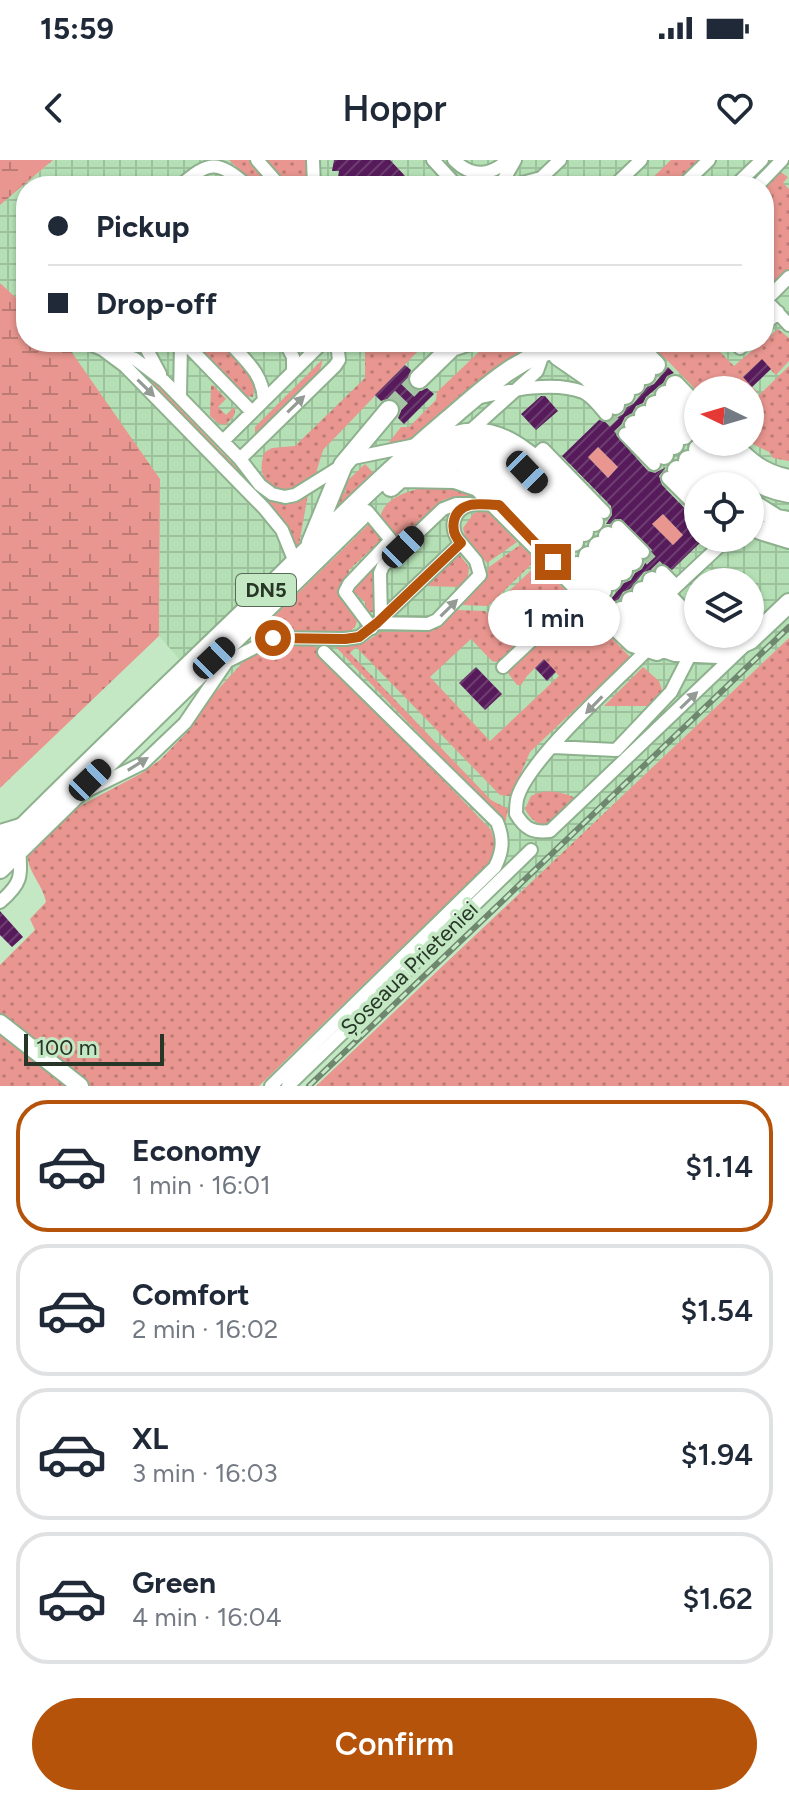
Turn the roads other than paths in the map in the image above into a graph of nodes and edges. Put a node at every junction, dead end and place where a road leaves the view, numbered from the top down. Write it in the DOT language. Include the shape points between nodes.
graph roads {
  1 [pos="257,160"];
  2 [pos="433,160"];
  3 [pos="454,160"];
  4 [pos="508,160"];
  5 [pos="560,160"];
  6 [pos="641,160"];
  7 [pos="709,160"];
  8 [pos="762,160"];
  9 [pos="782,160"];
  10 [pos="204,162"];
  11 [pos="497,170"];
  12 [pos="237,176"];
  13 [pos="271,176"];
  14 [pos="448,176"];
  15 [pos="491,176"];
  16 [pos="543,176"];
  17 [pos="624,176"];
  18 [pos="692,176"];
  19 [pos="745,176"];
  20 [pos="767,176"];
  21 [pos="789,277"];
  22 [pos="774,292"];
  23 [pos="774,308"];
  24 [pos="778,312"];
  25 [pos="774,316"];
  26 [pos="789,325"];
  27 [pos="106,352"];
  28 [pos="112,352"];
  29 [pos="148,352"];
  30 [pos="182,352"];
  31 [pos="192,352"];
  32 [pos="238,352"];
  33 [pos="290,352"];
  34 [pos="313,352"];
  35 [pos="338,352"];
  36 [pos="449,352"];
  37 [pos="540,352"];
  38 [pos="544,352"];
  39 [pos="550,352"];
  40 [pos="600,352"];
  41 [pos="617,352"];
  42 [pos="633,352"];
  43 [pos="293,371"];
  44 [pos="419,379"];
  45 [pos="164,381"];
  46 [pos="520,388"];
  47 [pos="631,390"];
  48 [pos="180,397"];
  49 [pos="473,399"];
  50 [pos="264,400"];
  51 [pos="389,410"];
  52 [pos="650,410"];
  53 [pos="252,412"];
  54 [pos="470,431"];
  55 [pos="678,439"];
  56 [pos="223,441"];
  57 [pos="419,444"];
  58 [pos="743,456"];
  59 [pos="240,459"];
  60 [pos="689,460"];
  61 [pos="345,462"];
  62 [pos="710,472"];
  63 [pos="401,478"];
  64 [pos="789,479"];
  65 [pos="789,493"];
  66 [pos="471,504"];
  67 [pos="499,505"];
  68 [pos="367,511"];
  69 [pos="764,511"];
  70 [pos="789,521"];
  71 [pos="764,531"];
  72 [pos="579,537"];
  73 [pos="764,538"];
  74 [pos="789,540"];
  75 [pos="461,543"];
  76 [pos="593,551"];
  77 [pos="713,552"];
  78 [pos="302,556"];
  79 [pos="612,579"];
  80 [pos="671,591"];
  81 [pos="636,596"];
  82 [pos="789,603"];
  83 [pos="684,609"];
  84 [pos="256,618"];
  85 [pos="377,623"];
  86 [pos="764,627"];
  87 [pos="684,631"];
  88 [pos="732,648"];
  89 [pos="742,648"];
  90 [pos="648,649"];
  91 [pos="324,652"];
  92 [pos="683,652"];
  93 [pos="228,661"];
  94 [pos="503,667"];
  95 [pos="553,747"];
  96 [pos="69,800"];
  97 [pos="27,822"];
  98 [pos="0,831"];
  99 [pos="9,850"];
  100 [pos="531,850"];
  101 [pos="0,869"];
  102 [pos="0,902"];
  103 [pos="0,1023"];
  104 [pos="308,1057"];
  105 [pos="80,1086"];
  106 [pos="271,1086"];
  107 [pos="288,1086"];
  1 -- 13 [label="lane"];
  2 -- 14 [label="lane"];
  3 -- 11 [label="lane" via="473,174"];
  4 -- 11 [label="lane"];
  5 -- 16 [label="lane"];
  6 -- 17 [label="lane"];
  7 -- 18 [label="lane"];
  8 -- 19 [label="lane"];
  9 -- 20 [label="lane"];
  10 -- 12 [label="lane" via="228,167"];
  11 -- 15 [label="lane"];
  21 -- 22 [label="lane"];
  23 -- 24 [label="lane"];
  24 -- 25 [label="lane"];
  24 -- 26 [label="lane"];
  27 -- 78 [label="lane, one-way" via="274,518"];
  28 -- 45 [label="lane" via="135,359"];
  29 -- 45 [label="lane"];
  30 -- 48 [label="lane"];
  31 -- 53 [label="lane"];
  32 -- 50 [label="lane" via="264,385"];
  33 -- 43 [label="lane"];
  34 -- 43 [label="lane"];
  59 -- 35 [label="lane, one-way" via="335,366"];
  36 -- 44 [label="highway"];
  37 -- 49 [label="highway, DN5"];
  38 -- 46 [label="lane" via="537,371"];
  39 -- 47 [label="highway" via="587,376"];
  40 -- 47 [label="highway, DN5"];
  41 -- 47 [label="highway"];
  42 -- 47 [label="highway"];
  43 -- 50 [label="lane"];
  45 -- 48 [label="lane"];
  46 -- 47 [label="lane"];
  46 -- 49 [label="lane"];
  46 -- 54 [label="lane"];
  48 -- 56 [label="lane"];
  49 -- 57 [label="highway, DN5"];
  50 -- 53 [label="lane"];
  51 -- 61 [label="highway, DN5"];
  52 -- 55 [label="highway"];
  52 -- 55 [label="highway"];
  52 -- 55 [label="highway"];
  53 -- 56 [label="lane"];
  54 -- 63 [label="highway, DN5" via="433,444"];
  54 -- 72 [label="highway" via="494,434 538,454"];
  56 -- 59 [label="lane"];
  57 -- 61 [label="lane"];
  57 -- 78 [label="highway, DN5"];
  58 -- 64 [label="highway" via="764,472"];
  59 -- 61 [label="lane" via="266,490 285,497 300,493"];
  60 -- 62 [label="highway"];
  60 -- 65 [label="highway"];
  61 -- 78 [label="highway, DN5"];
  63 -- 67 [label="highway" via="465,482"];
  63 -- 68 [label="highway, DN5"];
  63 -- 72 [label="highway, DN5" via="454,461 487,464"];
  66 -- 67 [label="lane"];
  66 -- 75 [label="lane" via="452,526"];
  66 -- 85 [label="lane" via="443,509 383,566"];
  67 -- 72 [label="highway"];
  68 -- 84 [label="highway, DN5"];
  68 -- 85 [label="lane" via="391,540 345,592"];
  69 -- 70 [label="highway"];
  71 -- 74 [label="highway"];
  73 -- 74 [label="highway"];
  75 -- 85 [label="lane"];
  85 -- 75 [label="lane, one-way" via="428,624 444,614 480,575"];
  76 -- 79 [label="highway"];
  76 -- 79 [label="highway"];
  76 -- 79 [label="lane"];
  77 -- 80 [label="lane"];
  78 -- 97 [label="highway, DN5"];
  79 -- 94 [label="lane"];
  80 -- 81 [label="highway"];
  80 -- 83 [label="highway"];
  81 -- 87 [label="highway"];
  81 -- 90 [label="highway" via="633,643"];
  81 -- 92 [label="highway"];
  82 -- 86 [label="highway"];
  84 -- 93 [label="lane"];
  84 -- 96 [label="highway, DN5"];
  85 -- 93 [label="lane" via="353,639 273,638"];
  88 -- 92 [label="highway" via="718,654"];
  95 -- 89 [label="lane, one-way" via="518,796 516,814 534,833 550,831"];
  90 -- 92 [label="highway"];
  90 -- 95 [label="lane, one-way"];
  91 -- 104 [label="lane" via="497,822 503,843 495,867"];
  92 -- 95 [label="lane" via="671,692 616,750"];
  96 -- 93 [label="lane, one-way" via="143,763 185,723"];
  96 -- 99 [label="highway, DN5"];
  97 -- 98 [label="lane"];
  97 -- 99 [label="highway, DN5"];
  99 -- 101 [label="highway, DN5"];
  99 -- 102 [label="lane" via="21,874 16,888"];
  100 -- 104 [label="lane, Șoseaua Prieteniei"];
  103 -- 105 [label="main road"];
  104 -- 106 [label="lane"];
  104 -- 107 [label="lane, Șoseaua Prieteniei"];
}
